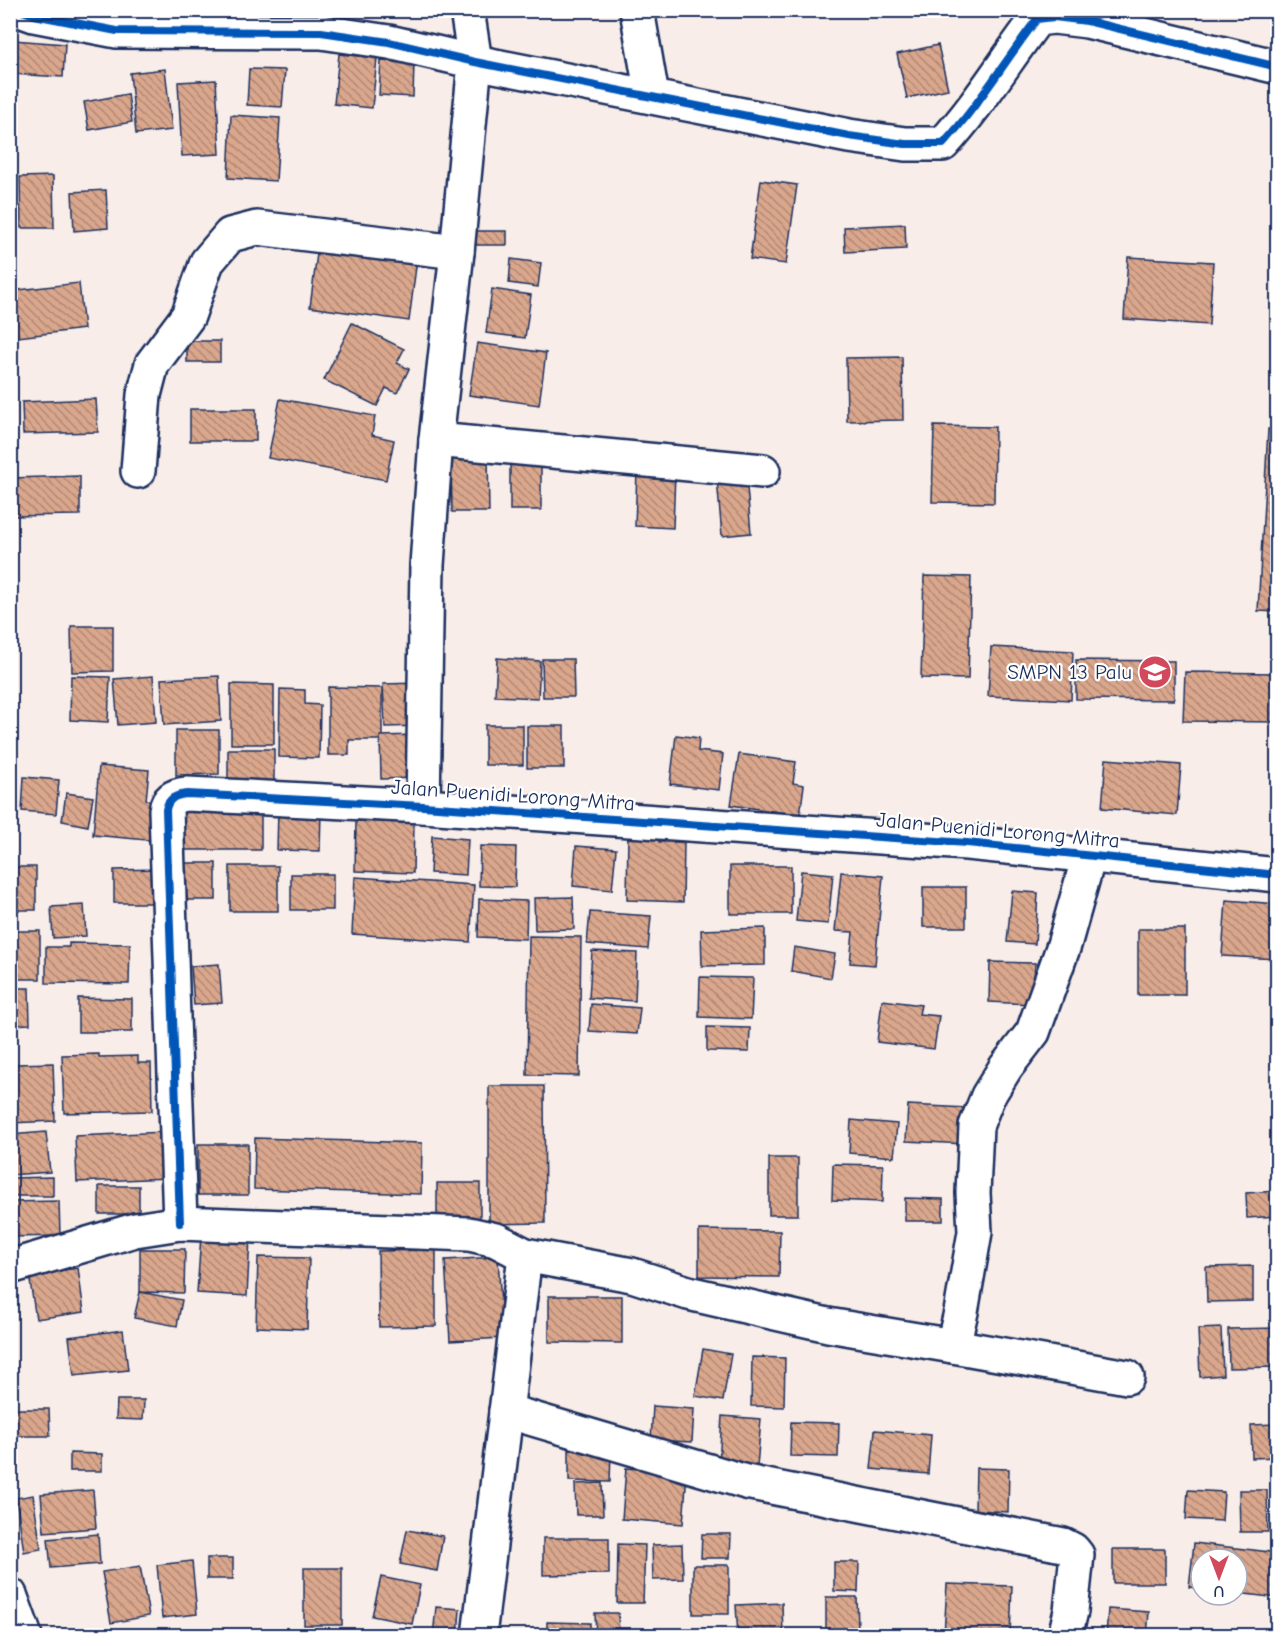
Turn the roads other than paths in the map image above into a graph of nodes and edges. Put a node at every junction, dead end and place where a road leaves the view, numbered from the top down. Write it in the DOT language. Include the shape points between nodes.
graph roads {
  1 [pos="20,10"];
  2 [pos="467,10"];
  3 [pos="637,10"];
  4 [pos="162,21"];
  5 [pos="318,21"];
  6 [pos="476,62"];
  7 [pos="1278,67"];
  8 [pos="652,96"];
  9 [pos="458,252"];
  10 [pos="436,440"];
  11 [pos="138,471"];
  12 [pos="763,471"];
  13 [pos="423,806"];
  14 [pos="1089,856"];
  15 [pos="1278,875"];
  16 [pos="180,1223"];
  17 [pos="525,1255"];
  18 [pos="10,1267"];
  19 [pos="953,1346"];
  20 [pos="1127,1377"];
  21 [pos="506,1411"];
  22 [pos="10,1595"];
  23 [pos="25,1635"];
  24 [pos="479,1635"];
  25 [pos="1065,1635"];
  1 -- 4 [label="street" via="117,31"];
  2 -- 6 [label="street"];
  3 -- 8 [label="street"];
  4 -- 5 [label="street"];
  5 -- 6 [label="street"];
  6 -- 8 [label="street"];
  6 -- 9 [label="street"];
  7 -- 8 [label="street" via="1088,21 1037,19 943,144 905,144 849,136"];
  9 -- 10 [label="street"];
  9 -- 11 [label="street" via="257,228 230,235 207,262 188,316 152,364 144,395"];
  10 -- 12 [label="street"];
  10 -- 13 [label="street" via="428,566"];
  13 -- 14 [label="street, Jalan Puenidi Lorong Mitra" via="968,843"];
  13 -- 16 [label="street, Jalan Puenidi Lorong Mitra" via="187,794 167,803"];
  14 -- 15 [label="street, Jalan Puenidi Lorong Mitra"];
  14 -- 19 [label="street" via="1034,1032 988,1096 976,1126 975,1232"];
  16 -- 17 [label="street" via="469,1234 496,1240"];
  16 -- 18 [label="street" via="135,1230"];
  17 -- 19 [label="street" via="632,1275 688,1293 828,1325"];
  17 -- 21 [label="street"];
  19 -- 20 [label="street"];
  21 -- 24 [label="street"];
  21 -- 25 [label="street" via="746,1482 1063,1545 1077,1555"];
  22 -- 23 [label="street"];
}
